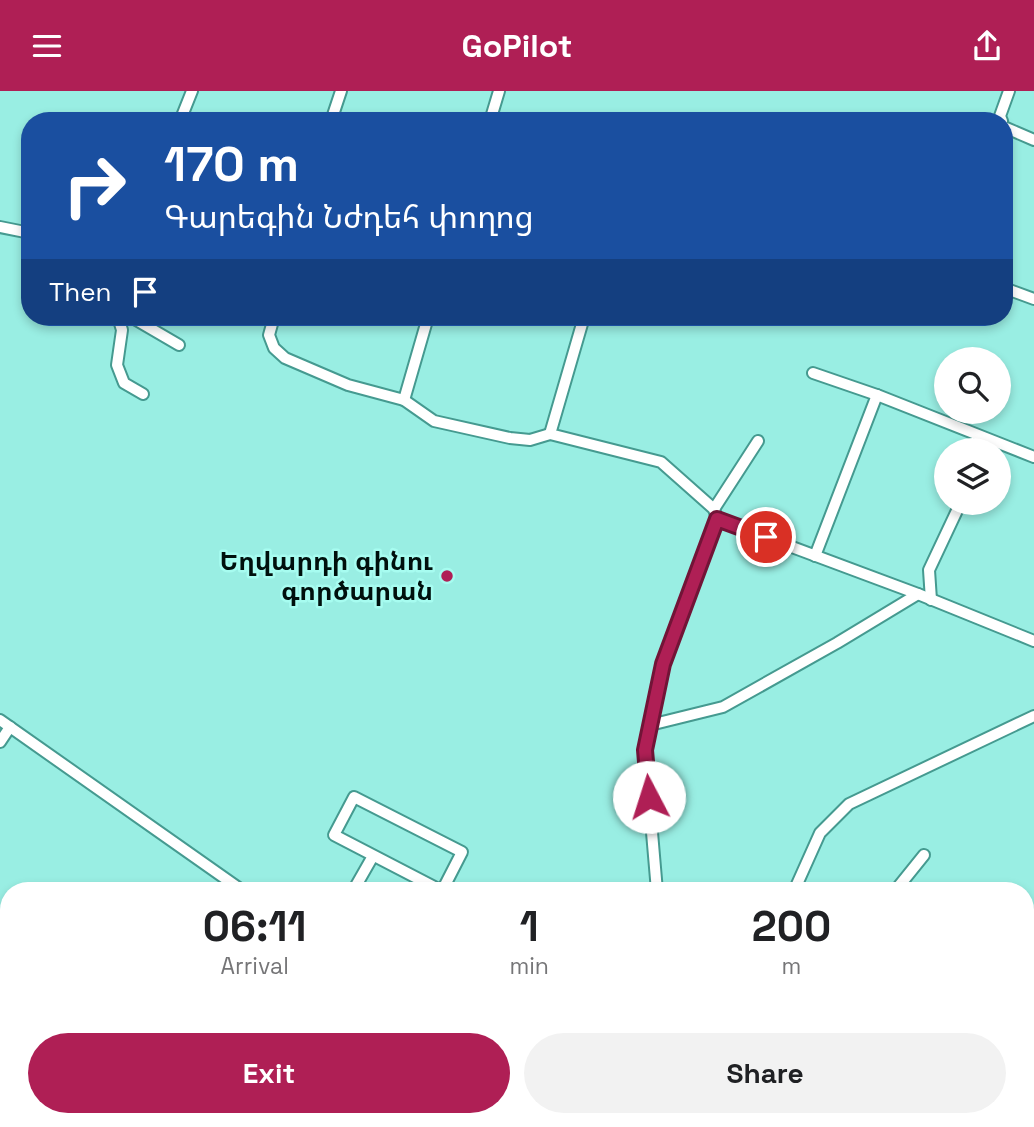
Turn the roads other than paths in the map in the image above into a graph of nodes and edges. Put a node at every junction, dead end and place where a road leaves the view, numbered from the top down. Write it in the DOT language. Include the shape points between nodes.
graph roads {
  1 [pos="192,91"];
  2 [pos="341,91"];
  3 [pos="499,91"];
  4 [pos="1009,91"];
  5 [pos="184,112"];
  6 [pos="334,112"];
  7 [pos="493,112"];
  8 [pos="1001,112"];
  9 [pos="1013,131"];
  10 [pos="1034,140"];
  11 [pos="0,227"];
  12 [pos="21,231"];
  13 [pos="1013,291"];
  14 [pos="1034,299"];
  15 [pos="121,326"];
  16 [pos="146,326"];
  17 [pos="272,326"];
  18 [pos="425,326"];
  19 [pos="581,326"];
  20 [pos="179,345"];
  21 [pos="813,373"];
  22 [pos="143,394"];
  23 [pos="877,395"];
  24 [pos="404,400"];
  25 [pos="550,434"];
  26 [pos="984,438"];
  27 [pos="758,441"];
  28 [pos="1011,448"];
  29 [pos="1034,457"];
  30 [pos="716,514"];
  31 [pos="955,515"];
  32 [pos="815,556"];
  33 [pos="918,594"];
  34 [pos="931,600"];
  35 [pos="1034,641"];
  36 [pos="1034,716"];
  37 [pos="0,720"];
  38 [pos="650,725"];
  39 [pos="10,727"];
  40 [pos="0,742"];
  41 [pos="924,855"];
  42 [pos="373,856"];
  43 [pos="230,882"];
  44 [pos="359,882"];
  45 [pos="424,882"];
  46 [pos="447,882"];
  47 [pos="656,882"];
  48 [pos="798,882"];
  49 [pos="902,882"];
  1 -- 5 [label="street"];
  2 -- 6 [label="street"];
  3 -- 7 [label="street"];
  4 -- 8 [label="street"];
  9 -- 10 [label="street"];
  11 -- 12 [label="street"];
  13 -- 14 [label="street"];
  15 -- 22 [label="street" via="117,365 124,383"];
  16 -- 20 [label="street"];
  17 -- 24 [label="street" via="269,335 274,348 285,358 348,384"];
  18 -- 24 [label="street"];
  19 -- 25 [label="street"];
  21 -- 23 [label="street"];
  23 -- 26 [label="street"];
  23 -- 32 [label="street"];
  24 -- 25 [label="street" via="434,421 510,438 530,440"];
  25 -- 30 [label="street" via="661,462"];
  27 -- 30 [label="street"];
  28 -- 29 [label="street"];
  30 -- 32 [label="street"];
  30 -- 38 [label="street" via="663,664"];
  31 -- 34 [label="street" via="929,570"];
  32 -- 33 [label="street"];
  33 -- 34 [label="street"];
  33 -- 38 [label="street" via="723,707"];
  34 -- 35 [label="street"];
  36 -- 48 [label="street" via="849,804 820,833"];
  37 -- 39 [label="street"];
  38 -- 47 [label="street" via="645,750"];
  39 -- 40 [label="street"];
  39 -- 43 [label="street"];
  41 -- 49 [label="street"];
  42 -- 44 [label="street"];
  42 -- 45 [label="street"];
  42 -- 46 [label="street" via="334,835 354,797 462,852"];
}
